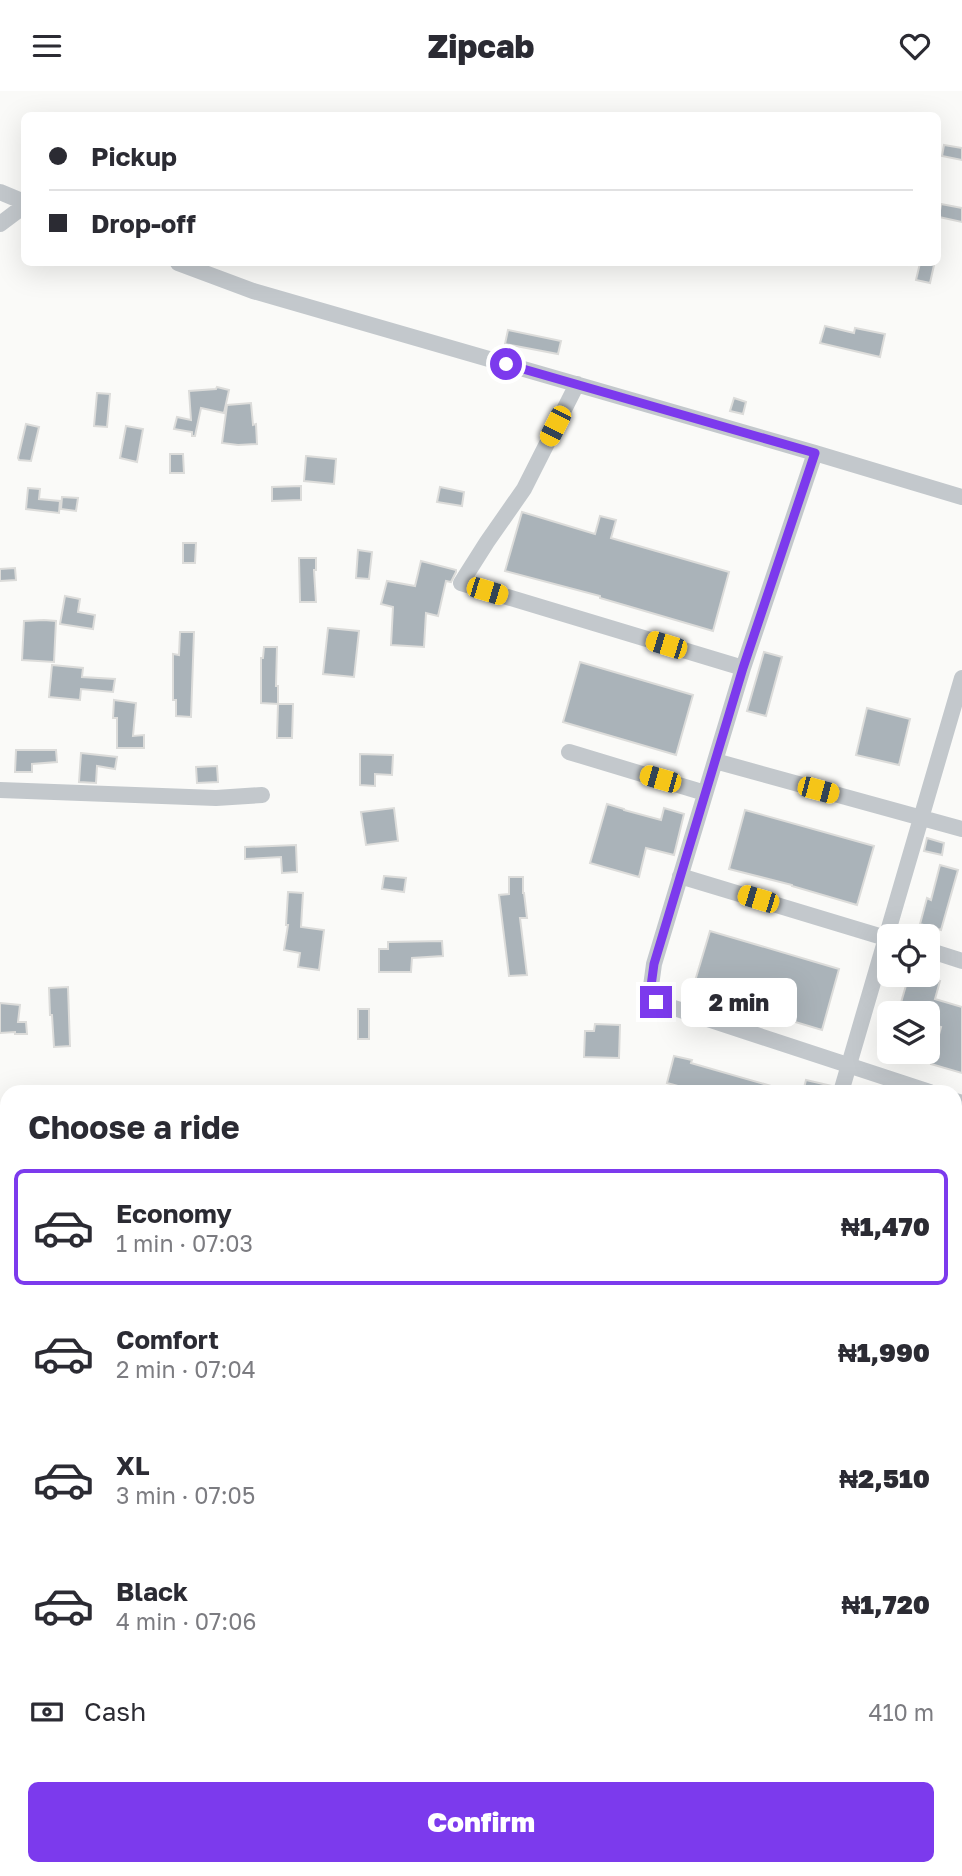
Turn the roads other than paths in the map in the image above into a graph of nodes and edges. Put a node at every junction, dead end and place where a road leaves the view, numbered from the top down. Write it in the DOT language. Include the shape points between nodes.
graph roads {
  1 [pos="0,192"];
  2 [pos="21,202"];
  3 [pos="21,206"];
  4 [pos="0,224"];
  5 [pos="186,266"];
  6 [pos="577,384"];
  7 [pos="815,453"];
  8 [pos="962,497"];
  9 [pos="743,668"];
  10 [pos="962,678"];
  11 [pos="958,705"];
  12 [pos="569,753"];
  13 [pos="715,761"];
  14 [pos="0,790"];
  15 [pos="705,793"];
  16 [pos="262,795"];
  17 [pos="922,818"];
  18 [pos="962,829"];
  19 [pos="681,876"];
  20 [pos="892,924"];
  21 [pos="877,935"];
  22 [pos="940,954"];
  23 [pos="962,961"];
  24 [pos="877,973"];
  25 [pos="848,1065"];
  26 [pos="843,1085"];
  27 [pos="908,1085"];
  1 -- 2 [label="street"];
  3 -- 4 [label="street"];
  5 -- 6 [label="street" via="253,291"];
  6 -- 7 [label="street"];
  6 -- 9 [label="street" via="524,489 461,583"];
  7 -- 8 [label="street"];
  7 -- 9 [label="street"];
  9 -- 13 [label="street"];
  10 -- 11 [label="street"];
  11 -- 17 [label="street"];
  12 -- 15 [label="street"];
  13 -- 15 [label="street"];
  13 -- 17 [label="street"];
  14 -- 16 [label="street" via="216,798"];
  15 -- 19 [label="street"];
  17 -- 18 [label="street"];
  17 -- 20 [label="street"];
  19 -- 21 [label="street"];
  19 -- 25 [label="street" via="654,964 651,986 656,1002"];
  22 -- 23 [label="street"];
  24 -- 25 [label="street"];
  25 -- 26 [label="street"];
  25 -- 27 [label="street"];
}
